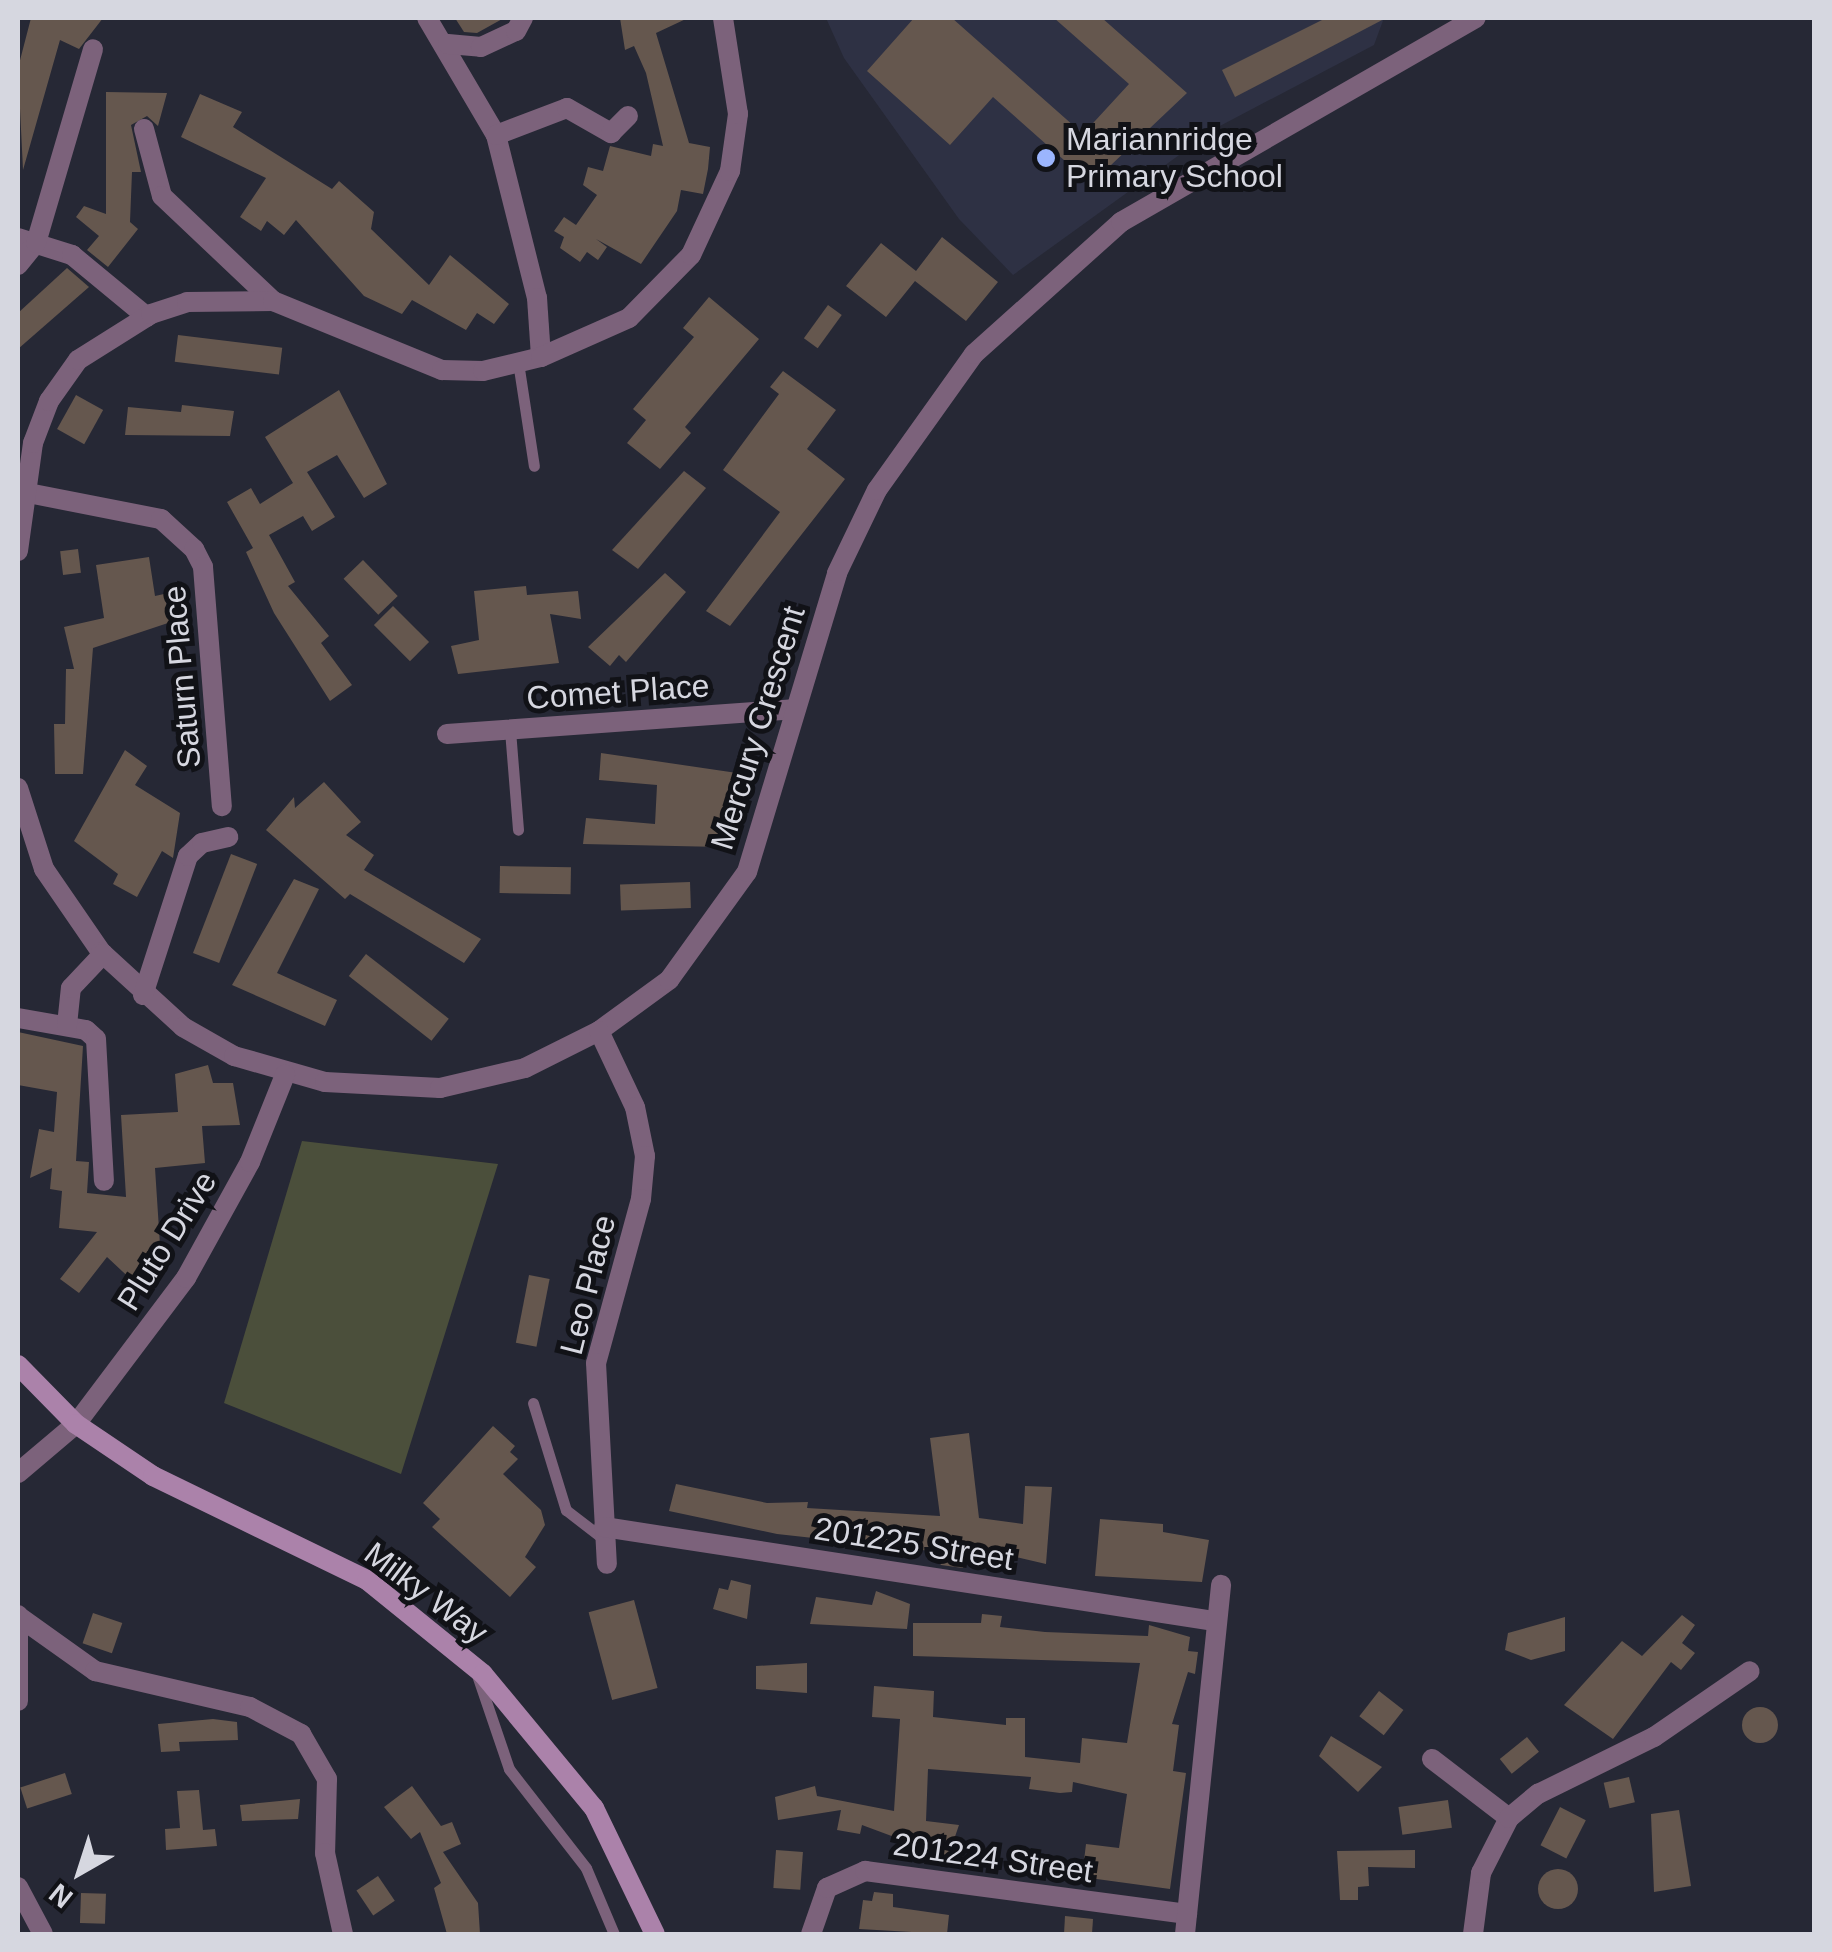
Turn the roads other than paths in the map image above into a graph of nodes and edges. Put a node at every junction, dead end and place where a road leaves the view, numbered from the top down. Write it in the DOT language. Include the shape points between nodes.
graph roads {
  1 [pos="427,18"];
  2 [pos="523,18"];
  3 [pos="723,18"];
  4 [pos="1476,18"];
  5 [pos="448,44"];
  6 [pos="93,49"];
  7 [pos="628,116"];
  8 [pos="144,129"];
  9 [pos="496,134"];
  10 [pos="27,240"];
  11 [pos="18,265"];
  12 [pos="273,301"];
  13 [pos="147,317"];
  14 [pos="541,357"];
  15 [pos="518,362"];
  16 [pos="534,466"];
  17 [pos="21,492"];
  18 [pos="18,551"];
  19 [pos="793,710"];
  20 [pos="510,730"];
  21 [pos="447,734"];
  22 [pos="18,788"];
  23 [pos="222,806"];
  24 [pos="518,830"];
  25 [pos="228,837"];
  26 [pos="103,954"];
  27 [pos="143,996"];
  28 [pos="18,1018"];
  29 [pos="67,1025"];
  30 [pos="599,1031"];
  31 [pos="285,1074"];
  32 [pos="104,1180"];
  33 [pos="18,1365"];
  34 [pos="532,1403"];
  35 [pos="76,1424"];
  36 [pos="18,1474"];
  37 [pos="604,1533"];
  38 [pos="607,1564"];
  39 [pos="1220,1584"];
  40 [pos="18,1615"];
  41 [pos="1215,1622"];
  42 [pos="474,1666"];
  43 [pos="1750,1670"];
  44 [pos="18,1701"];
  45 [pos="1432,1759"];
  46 [pos="1509,1818"];
  47 [pos="18,1888"];
  48 [pos="1186,1924"];
  49 [pos="43,1934"];
  50 [pos="343,1934"];
  51 [pos="614,1934"];
  52 [pos="655,1934"];
  53 [pos="811,1934"];
  54 [pos="1473,1934"];
  1 -- 5 [label="street"];
  2 -- 5 [label="street" via="516,31 481,48"];
  3 -- 14 [label="street" via="738,114 730,171 708,228 660,292 629,318"];
  4 -- 19 [label="street, Mercury Crescent" via="1174,188 1086,248 1022,304 942,394 877,490 837,574"];
  5 -- 9 [label="street"];
  6 -- 10 [label="street"];
  7 -- 9 [label="street" via="611,132 567,108"];
  8 -- 12 [label="street" via="162,196"];
  9 -- 14 [label="street" via="538,298"];
  10 -- 11 [label="street"];
  10 -- 13 [label="street" via="72,255"];
  12 -- 13 [label="street" via="188,302"];
  12 -- 15 [label="street" via="442,370"];
  13 -- 17 [label="street" via="78,360 33,442"];
  14 -- 15 [label="street"];
  15 -- 16 [label="lane"];
  17 -- 18 [label="street"];
  17 -- 23 [label="street, Saturn Place" via="162,519 194,549 203,567"];
  19 -- 20 [label="street, Comet Place"];
  19 -- 30 [label="street, Mercury Crescent" via="767,824 731,900 669,980"];
  20 -- 21 [label="street, Comet Place"];
  20 -- 24 [label="lane"];
  22 -- 26 [label="street, Mercury Crescent" via="44,868"];
  25 -- 27 [label="street" via="202,843 188,856"];
  26 -- 27 [label="street, Mercury Crescent"];
  26 -- 29 [label="street" via="71,988"];
  27 -- 31 [label="street, Mercury Crescent" via="234,1056"];
  28 -- 29 [label="street"];
  29 -- 32 [label="street" via="86,1030 98,1046"];
  30 -- 31 [label="street, Mercury Crescent" via="526,1068 440,1088 374,1089"];
  30 -- 37 [label="street, Leo Place" via="635,1106 645,1156 641,1200 596,1363"];
  31 -- 35 [label="street, Pluto Drive" via="250,1162 186,1278"];
  33 -- 35 [label="street, Milky Way"];
  34 -- 37 [label="lane" via="566,1510"];
  35 -- 36 [label="street, Pluto Drive"];
  35 -- 42 [label="street, Milky Way" via="153,1476 367,1580"];
  37 -- 38 [label="street, Leo Place"];
  37 -- 41 [label="street, 201225 Street"];
  39 -- 41 [label="street"];
  40 -- 44 [label="street"];
  40 -- 50 [label="street" via="95,1671 250,1706 302,1734 326,1778 325,1853"];
  41 -- 48 [label="street"];
  42 -- 51 [label="lane" via="508,1769 586,1868"];
  42 -- 52 [label="street, Milky Way" via="550,1746 594,1808"];
  43 -- 46 [label="street" via="1654,1738 1538,1794"];
  45 -- 46 [label="street"];
  46 -- 54 [label="street" via="1481,1874"];
  47 -- 49 [label="street"];
  48 -- 53 [label="street, 201224 Street" via="865,1871 827,1888"];
}
